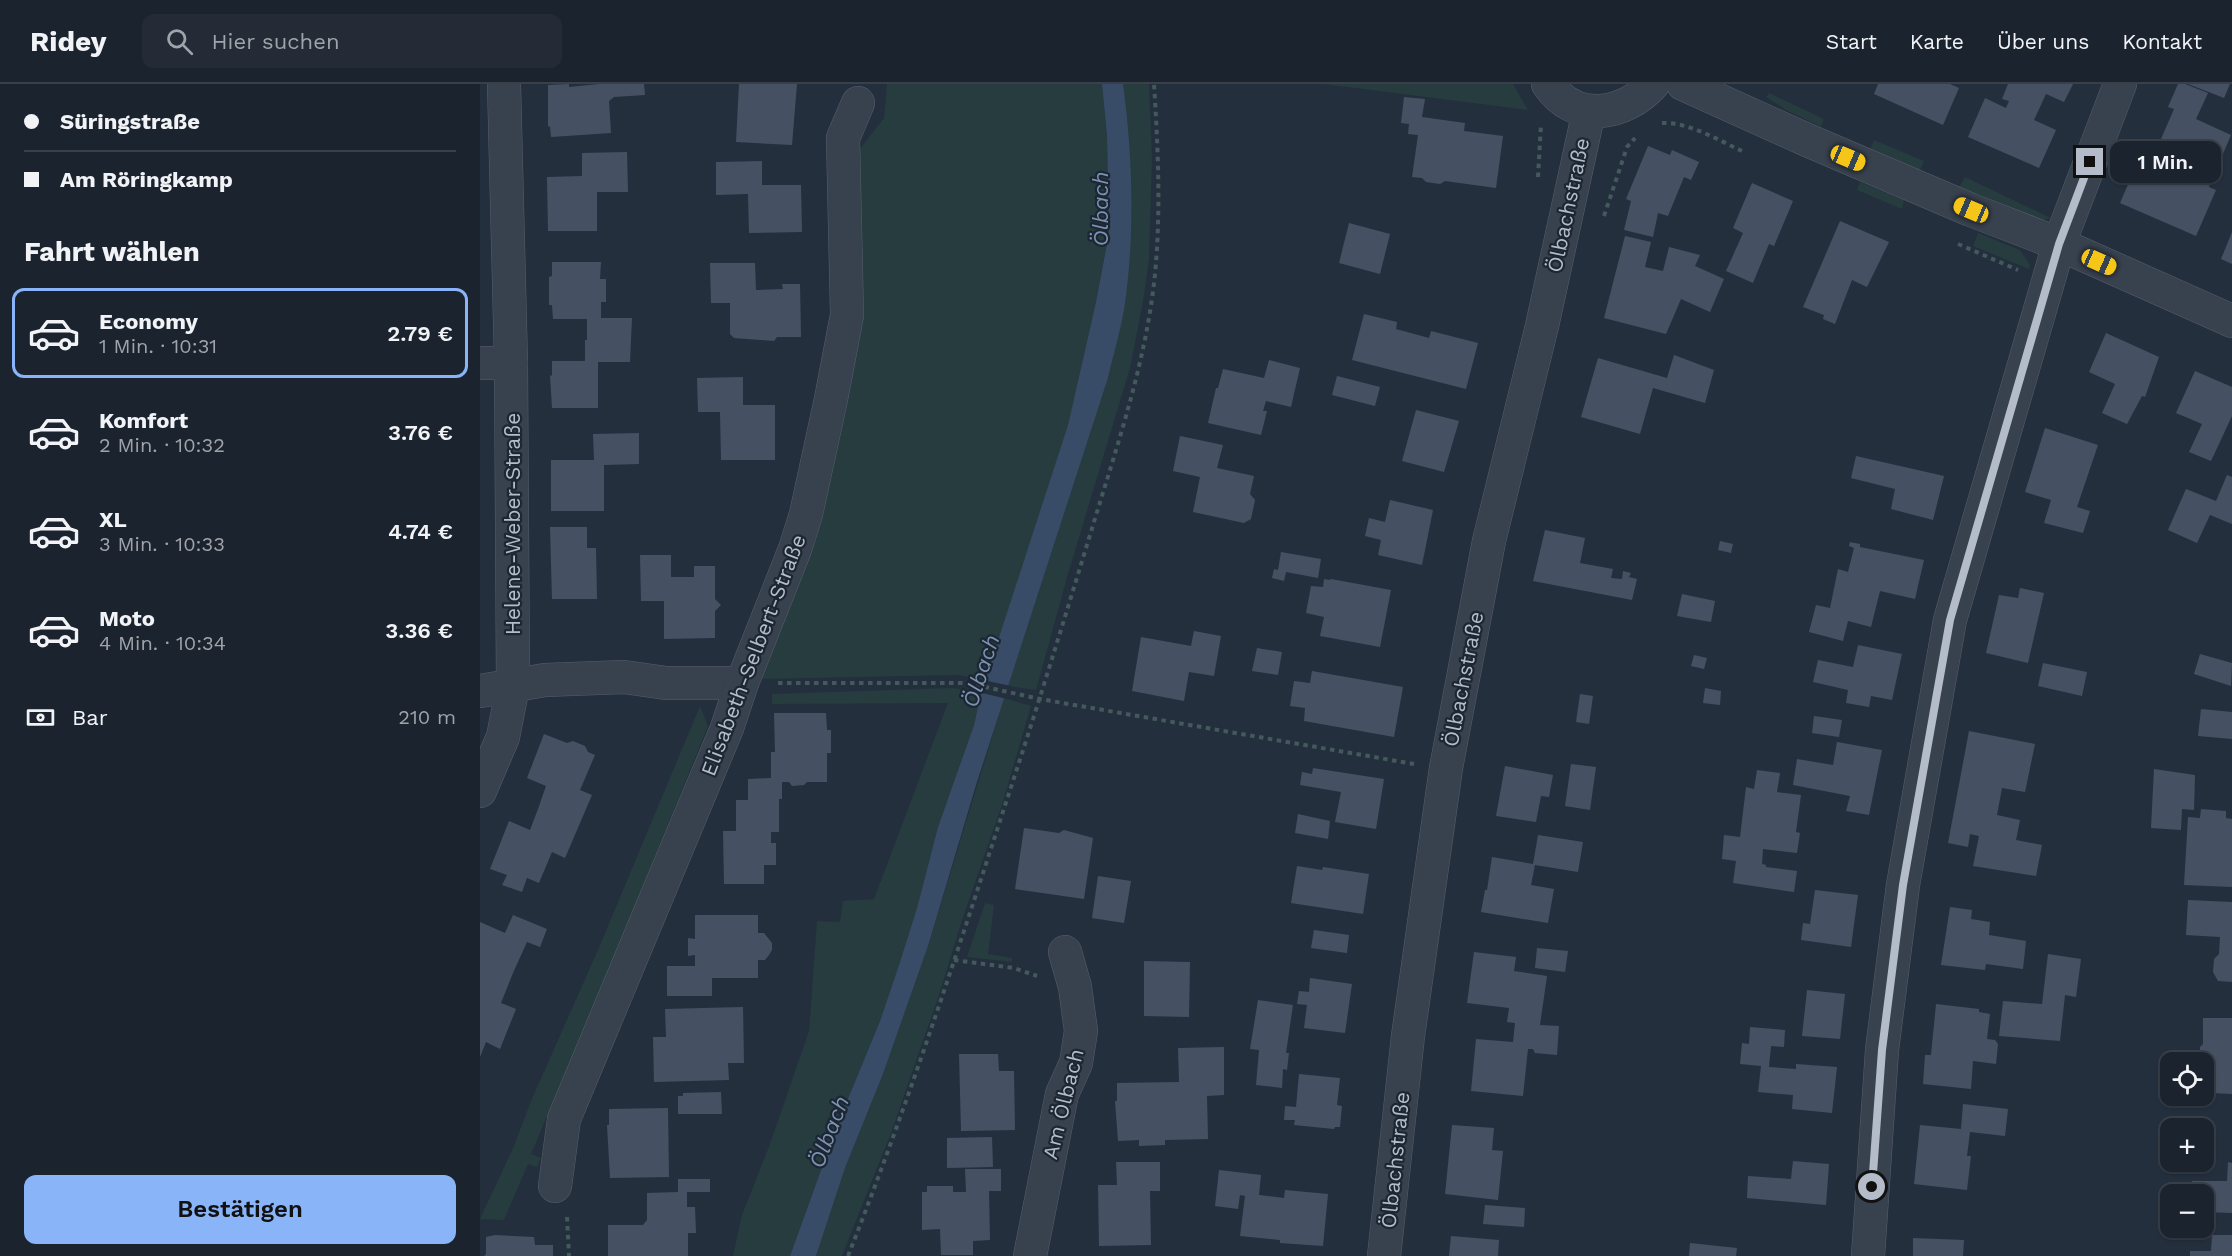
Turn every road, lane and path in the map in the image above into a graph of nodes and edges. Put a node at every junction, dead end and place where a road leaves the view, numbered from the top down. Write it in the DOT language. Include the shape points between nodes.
graph roads {
  1 [pos="504,84"];
  2 [pos="1154,84"];
  3 [pos="1548,84"];
  4 [pos="1653,84"];
  5 [pos="1683,84"];
  6 [pos="2120,84"];
  7 [pos="858,103"];
  8 [pos="1589,111"];
  9 [pos="1640,132"];
  10 [pos="1603,219"];
  11 [pos="2059,244"];
  12 [pos="2232,321"];
  13 [pos="496,363"];
  14 [pos="741,683"];
  15 [pos="513,686"];
  16 [pos="480,691"];
  17 [pos="1040,699"];
  18 [pos="1418,764"];
  19 [pos="480,791"];
  20 [pos="1065,952"];
  21 [pos="954,960"];
  22 [pos="1075,987"];
  23 [pos="555,1186"];
  24 [pos="848,1256"];
  25 [pos="1030,1256"];
  26 [pos="1384,1256"];
  27 [pos="1868,1256"];
  1 -- 13 [label="street, Helene-Weber-Straße"];
  2 -- 17 [label="path" via="1158,212 1155,275 1143,352"];
  3 -- 8 [label="street" via="1569,104"];
  4 -- 8 [label="street" via="1626,106"];
  5 -- 11 [label="street" via="1971,210"];
  6 -- 11 [label="street"];
  7 -- 14 [label="street, Elisabeth-Selbert-Straße" via="843,138 847,315 835,378 795,549"];
  8 -- 26 [label="street, Ölbachstraße" via="1489,541 1446,768 1408,1036"];
  9 -- 10 [label="path" via="1627,147"];
  11 -- 12 [label="street"];
  11 -- 27 [label="street" via="1950,620 1902,897 1882,1050"];
  13 -- 15 [label="street, Helene-Weber-Straße"];
  14 -- 15 [label="street" via="624,677 545,680"];
  14 -- 17 [label="path" via="967,683"];
  14 -- 23 [label="street, Elisabeth-Selbert-Straße" via="727,728 564,1119"];
  15 -- 16 [label="street"];
  15 -- 19 [label="street, Helene-Weber-Straße" via="503,737"];
  17 -- 18 [label="path"];
  17 -- 21 [label="path"];
  20 -- 22 [label="street, Am Ölbach"];
  21 -- 22 [label="path" via="1014,968"];
  21 -- 24 [label="path"];
  22 -- 25 [label="street, Am Ölbach" via="1080,1031 1076,1064 1062,1094"];
}
